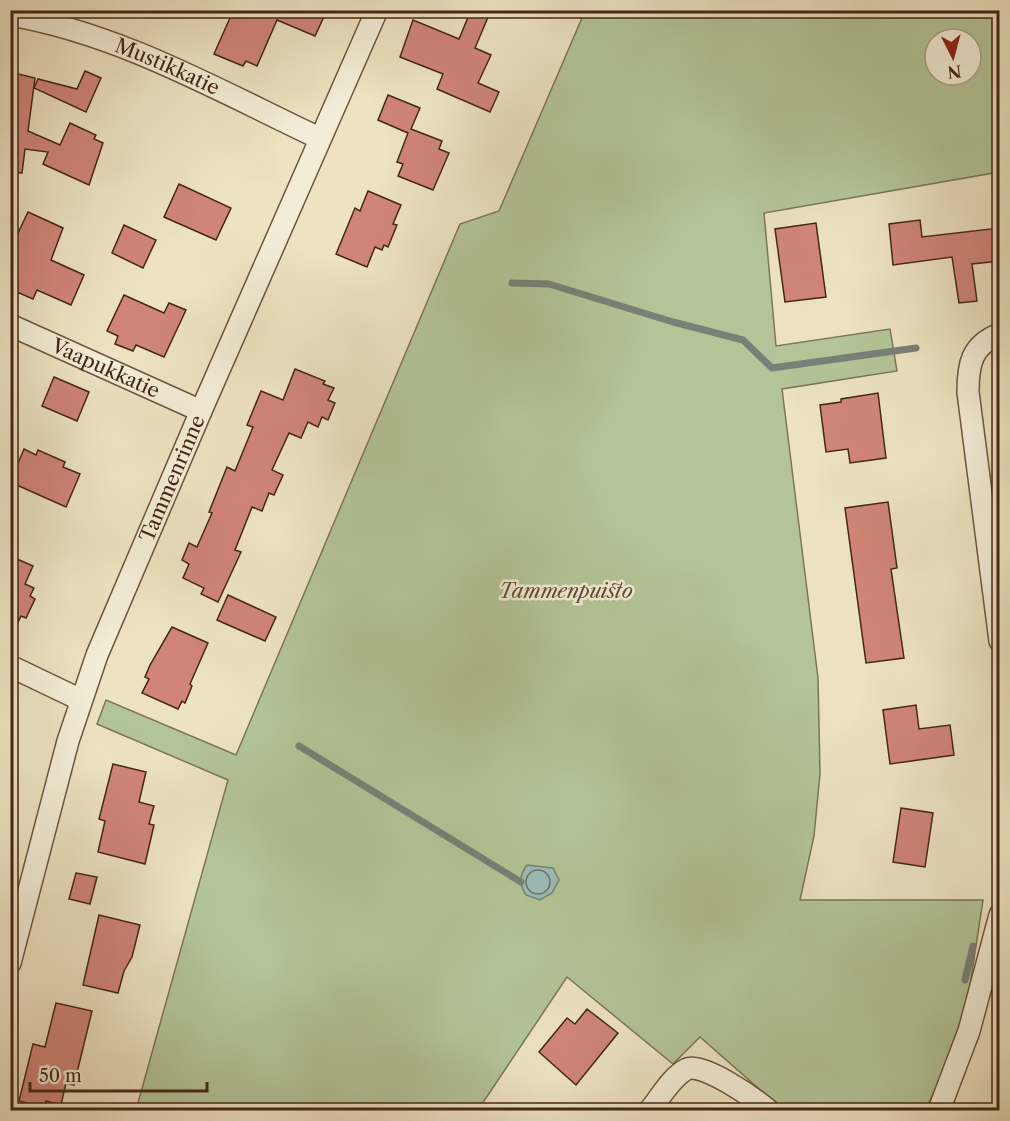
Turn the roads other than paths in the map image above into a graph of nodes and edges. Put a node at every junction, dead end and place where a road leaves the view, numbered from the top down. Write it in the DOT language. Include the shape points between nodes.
graph roads {
  1 [pos="377,10"];
  2 [pos="10,15"];
  3 [pos="319,138"];
  4 [pos="10,325"];
  5 [pos="999,334"];
  6 [pos="201,411"];
  7 [pos="999,641"];
  8 [pos="10,666"];
  9 [pos="81,700"];
  10 [pos="999,915"];
  11 [pos="10,963"];
  12 [pos="650,1110"];
  13 [pos="768,1110"];
  14 [pos="939,1110"];
  1 -- 3 [label="street, Tammenrinne"];
  2 -- 3 [label="street, Mustikkatie" via="75,29 112,42"];
  3 -- 6 [label="street, Tammenrinne"];
  4 -- 6 [label="street, Vaapukkatie"];
  5 -- 7 [label="street" via="976,348 968,367 968,384"];
  6 -- 9 [label="street, Tammenrinne"];
  8 -- 9 [label="street"];
  9 -- 11 [label="street, Tammenrinne"];
  10 -- 14 [label="street" via="969,1031"];
  12 -- 13 [label="street" via="674,1079 687,1069 698,1067"];
}
